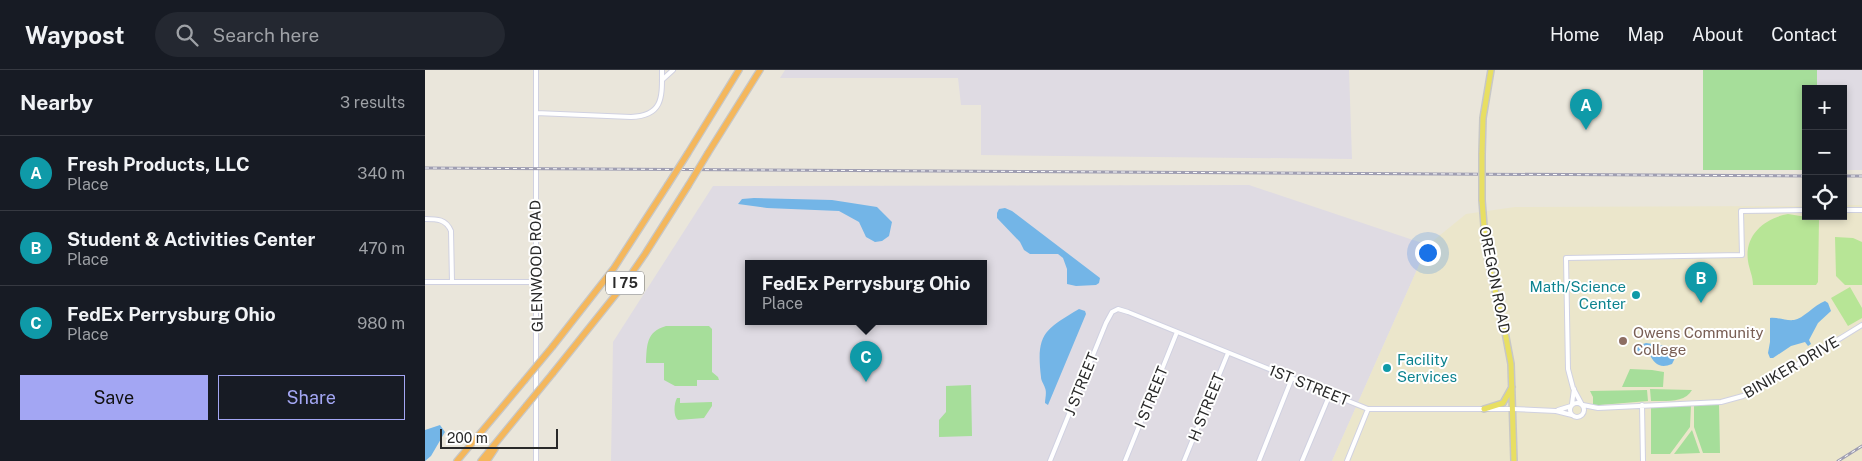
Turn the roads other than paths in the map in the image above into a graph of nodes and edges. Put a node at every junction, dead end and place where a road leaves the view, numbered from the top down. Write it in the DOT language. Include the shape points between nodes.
graph roads {
  1 [pos="536,70"];
  2 [pos="662,70"];
  3 [pos="673,70"];
  4 [pos="739,70"];
  5 [pos="760,70"];
  6 [pos="1491,70"];
  7 [pos="662,80"];
  8 [pos="536,114"];
  9 [pos="1802,210"];
  10 [pos="1847,210"];
  11 [pos="1862,210"];
  12 [pos="425,219"];
  13 [pos="425,282"];
  14 [pos="452,282"];
  15 [pos="537,282"];
  16 [pos="1115,310"];
  17 [pos="1862,325"];
  18 [pos="1177,332"];
  19 [pos="1228,353"];
  20 [pos="1292,378"];
  21 [pos="1512,386"];
  22 [pos="1574,390"];
  23 [pos="1330,394"];
  24 [pos="1582,404"];
  25 [pos="1642,404"];
  26 [pos="1572,405"];
  27 [pos="1598,408"];
  28 [pos="1368,409"];
  29 [pos="1484,409"];
  30 [pos="1513,409"];
  31 [pos="1556,411"];
  32 [pos="1584,413"];
  33 [pos="1573,415"];
  34 [pos="509,426"];
  35 [pos="457,461"];
  36 [pos="481,461"];
  37 [pos="487,461"];
  38 [pos="536,461"];
  39 [pos="1050,461"];
  40 [pos="1125,461"];
  41 [pos="1184,461"];
  42 [pos="1259,461"];
  43 [pos="1303,461"];
  44 [pos="1347,461"];
  45 [pos="1514,461"];
  46 [pos="1643,461"];
  1 -- 8 [label="street, GLENWOOD ROAD"];
  2 -- 7 [label="street"];
  3 -- 7 [label="street"];
  4 -- 35 [label="highway, I 75, bridge" via="614,268"];
  5 -- 34 [label="highway, I 75, bridge" via="625,283"];
  6 -- 21 [label="main road, OREGON ROAD, bridge" via="1483,118 1482,200 1486,252 1509,347"];
  7 -- 8 [label="street" via="659,105 643,116"];
  8 -- 15 [label="street, GLENWOOD ROAD"];
  9 -- 22 [label="street" via="1741,210 1742,255 1566,258 1567,362"];
  10 -- 11 [label="street"];
  12 -- 14 [label="street" via="442,220 451,232"];
  13 -- 14 [label="street"];
  14 -- 15 [label="street"];
  15 -- 38 [label="street, GLENWOOD ROAD"];
  16 -- 18 [label="street, 1ST STREET" via="1123,310"];
  16 -- 39 [label="street, J STREET" via="1106,323"];
  17 -- 25 [label="street, BINIKER DRIVE" via="1743,396 1721,402"];
  18 -- 19 [label="street, 1ST STREET"];
  18 -- 40 [label="street, I STREET"];
  19 -- 20 [label="street, 1ST STREET"];
  19 -- 41 [label="street, H STREET"];
  20 -- 23 [label="street, 1ST STREET"];
  20 -- 42 [label="street"];
  21 -- 29 [label="main road" via="1503,402"];
  21 -- 30 [label="main road, OREGON ROAD"];
  22 -- 24 [label="street"];
  22 -- 26 [label="street"];
  23 -- 28 [label="street, 1ST STREET"];
  23 -- 43 [label="street"];
  24 -- 26 [label="street"];
  24 -- 27 [label="street, BINIKER DRIVE"];
  24 -- 32 [label="street"];
  25 -- 27 [label="street, BINIKER DRIVE"];
  25 -- 46 [label="street"];
  26 -- 31 [label="street"];
  26 -- 33 [label="street" via="1570,411"];
  27 -- 32 [label="street, BINIKER DRIVE"];
  28 -- 29 [label="street, 1ST STREET"];
  28 -- 44 [label="street"];
  29 -- 30 [label="street, 1ST STREET"];
  30 -- 31 [label="street"];
  30 -- 45 [label="main road, OREGON ROAD"];
  31 -- 33 [label="street"];
  32 -- 33 [label="street" via="1579,417"];
  34 -- 36 [label="highway, I 75"];
  34 -- 37 [label="highway"];
}
